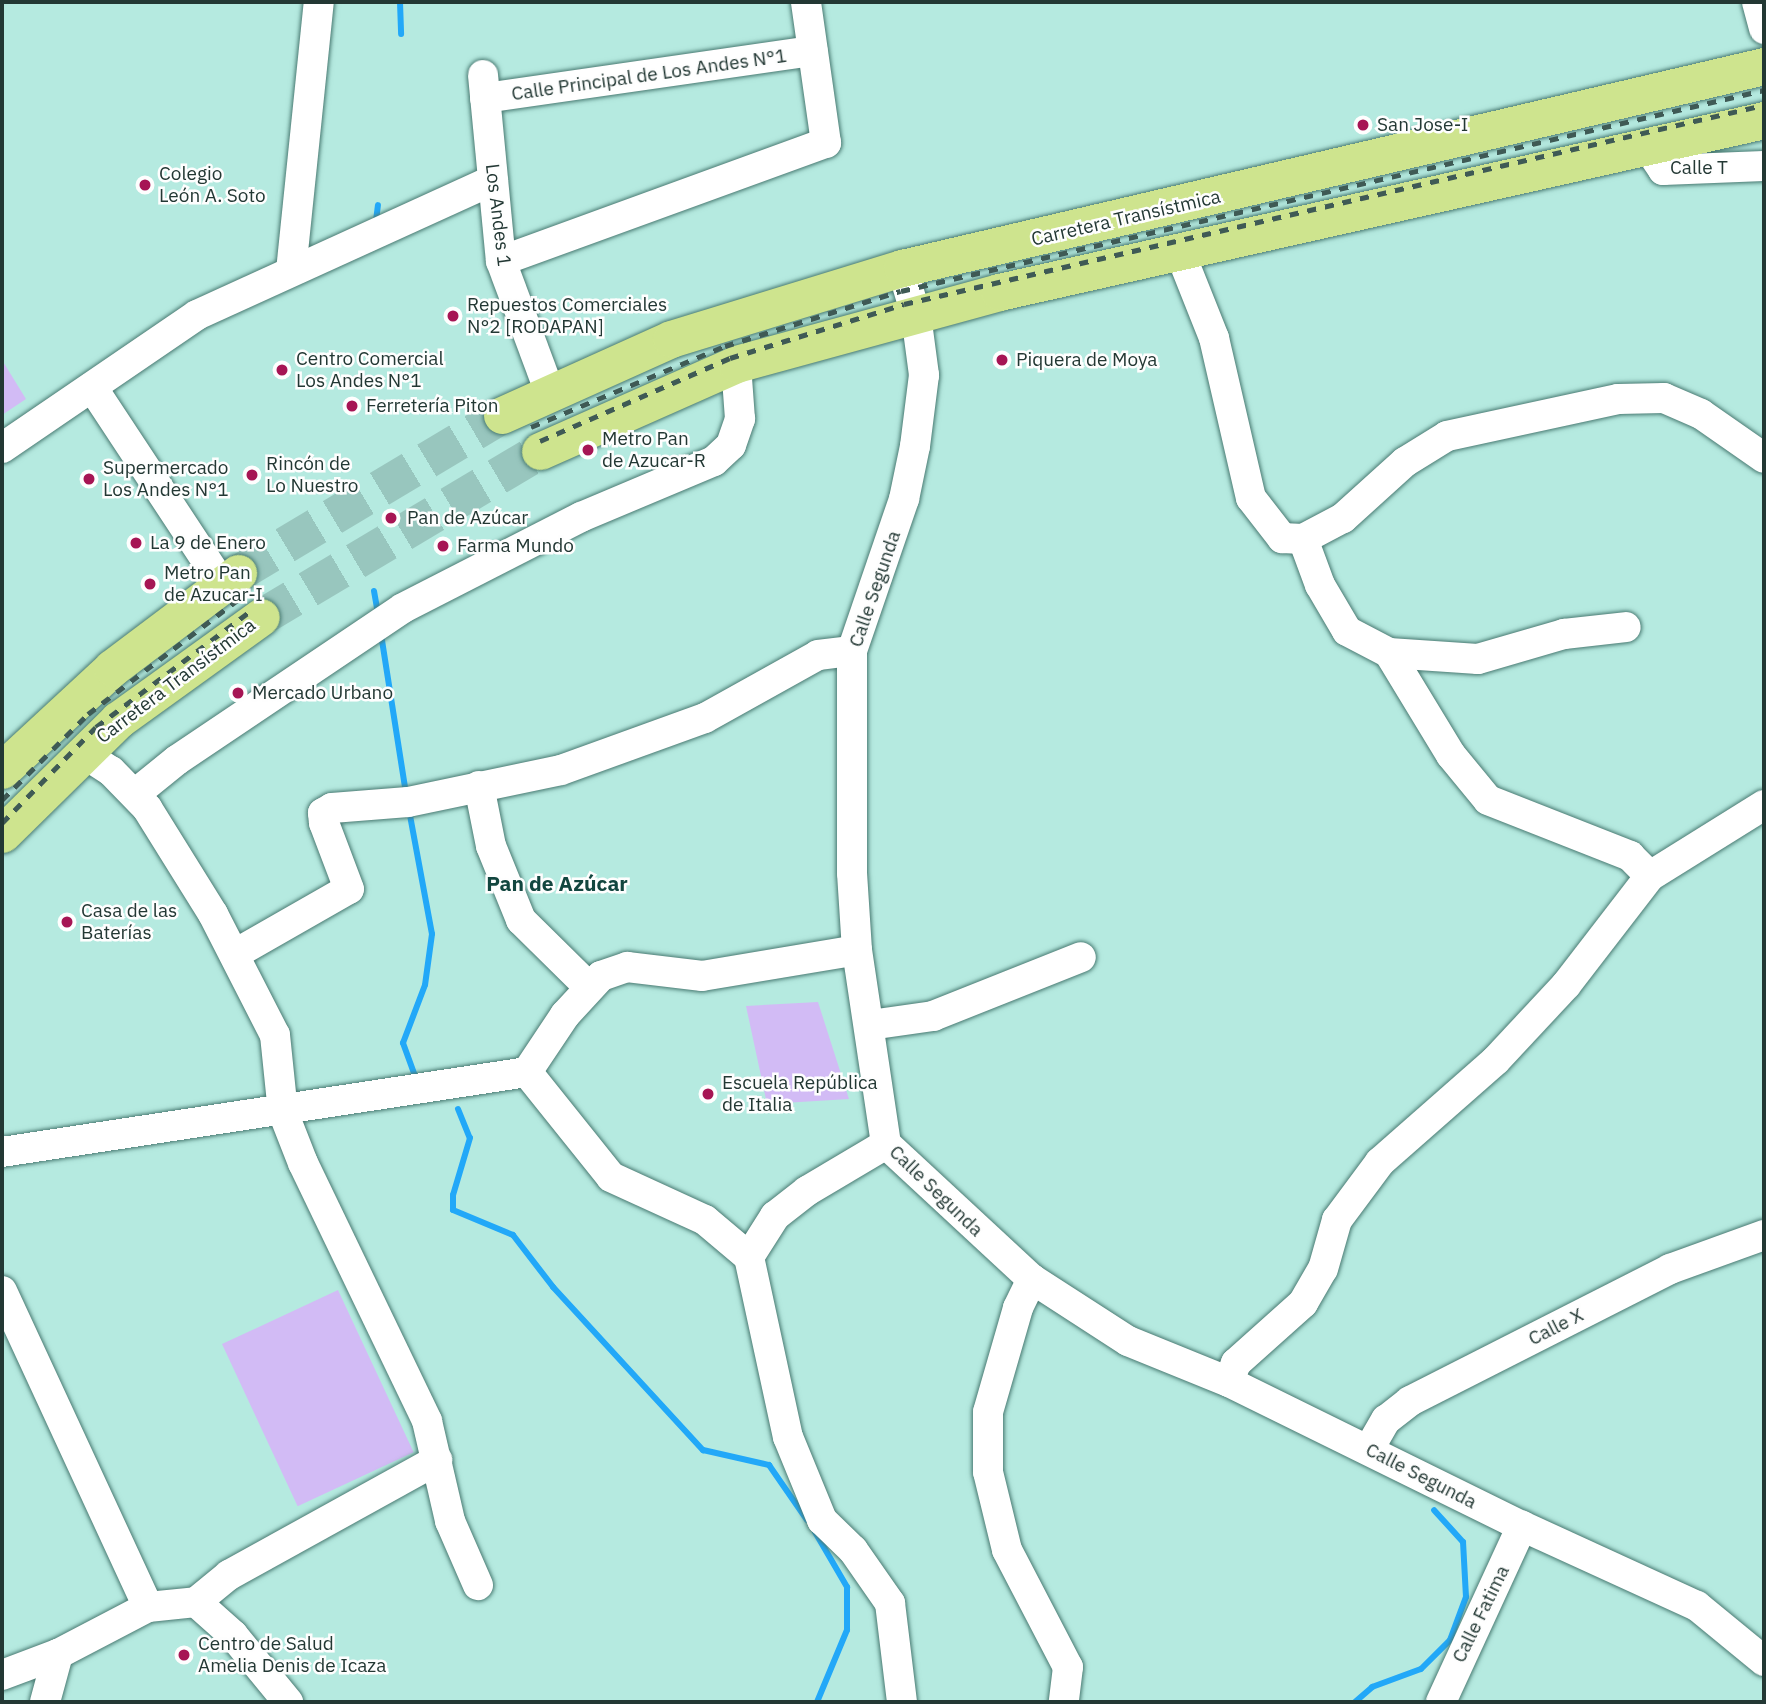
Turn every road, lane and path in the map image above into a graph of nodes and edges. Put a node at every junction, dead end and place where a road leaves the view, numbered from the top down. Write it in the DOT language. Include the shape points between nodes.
graph roads {
  1 [pos="319,2"];
  2 [pos="806,2"];
  3 [pos="1757,2"];
  4 [pos="1764,29"];
  5 [pos="813,51"];
  6 [pos="1764,66"];
  7 [pos="484,86"];
  8 [pos="1764,120"];
  9 [pos="1647,146"];
  10 [pos="1764,166"];
  11 [pos="493,180"];
  12 [pos="1179,250"];
  13 [pos="501,261"];
  14 [pos="902,268"];
  15 [pos="291,271"];
  16 [pos="916,315"];
  17 [pos="736,364"];
  18 [pos="92,387"];
  19 [pos="549,390"];
  20 [pos="502,415"];
  21 [pos="2,448"];
  22 [pos="540,451"];
  23 [pos="1764,458"];
  24 [pos="1303,539"];
  25 [pos="230,579"];
  26 [pos="261,617"];
  27 [pos="1626,627"];
  28 [pos="852,650"];
  29 [pos="1389,653"];
  30 [pos="83,753"];
  31 [pos="2,769"];
  32 [pos="479,786"];
  33 [pos="135,794"];
  34 [pos="1764,805"];
  35 [pos="2,834"];
  36 [pos="1650,876"];
  37 [pos="857,950"];
  38 [pos="235,954"];
  39 [pos="1081,957"];
  40 [pos="588,986"];
  41 [pos="870,1025"];
  42 [pos="527,1072"];
  43 [pos="283,1112"];
  44 [pos="886,1143"];
  45 [pos="2,1152"];
  46 [pos="1764,1235"];
  47 [pos="749,1257"];
  48 [pos="1032,1279"];
  49 [pos="2,1291"];
  50 [pos="1229,1382"];
  51 [pos="1369,1449"];
  52 [pos="437,1460"];
  53 [pos="1522,1526"];
  54 [pos="478,1585"];
  55 [pos="196,1602"];
  56 [pos="148,1607"];
  57 [pos="58,1654"];
  58 [pos="1764,1661"];
  59 [pos="2,1675"];
  60 [pos="45,1702"];
  61 [pos="288,1702"];
  62 [pos="902,1702"];
  63 [pos="1064,1702"];
  64 [pos="1441,1702"];
  1 -- 15 [label="street"];
  2 -- 5 [label="street"];
  3 -- 4 [label="street"];
  5 -- 7 [label="street, Calle Principal de Los Andes N°1"];
  5 -- 13 [label="street" via="826,143"];
  6 -- 14 [label="main road, Carretera Transístmica"];
  7 -- 11 [label="street, Los Andes 1"];
  8 -- 9 [label="main road"];
  9 -- 10 [label="street, Calle T" via="1663,170"];
  9 -- 12 [label="main road"];
  11 -- 13 [label="street, Los Andes 1"];
  11 -- 15 [label="street"];
  12 -- 16 [label="main road"];
  12 -- 24 [label="street" via="1214,338 1251,498 1282,538"];
  13 -- 19 [label="street, Los Andes 1"];
  14 -- 16 [label="street, Calle Segunda"];
  14 -- 19 [label="main road, Carretera Transístmica" via="671,339"];
  15 -- 18 [label="street" via="197,315"];
  16 -- 17 [label="main road"];
  16 -- 28 [label="street, Calle Segunda" via="924,375 915,446 904,499"];
  17 -- 22 [label="main road"];
  17 -- 33 [label="street" via="740,419 731,445 714,461 581,517 403,608"];
  18 -- 21 [label="street"];
  18 -- 25 [label="street"];
  19 -- 20 [label="main road, Carretera Transístmica"];
  23 -- 24 [label="street" via="1701,414 1664,398 1618,399 1447,436 1405,462 1343,518"];
  24 -- 29 [label="street" via="1320,586 1347,631"];
  25 -- 31 [label="main road" via="111,668"];
  26 -- 30 [label="main road, Carretera Transístmica" via="118,720"];
  27 -- 29 [label="street" via="1564,634 1478,659"];
  28 -- 32 [label="street" via="818,655 705,718 561,770"];
  28 -- 37 [label="street, Calle Segunda" via="852,873"];
  29 -- 36 [label="street" via="1451,755 1488,800 1630,856"];
  30 -- 33 [label="street"];
  30 -- 35 [label="main road, Carretera Transístmica"];
  32 -- 38 [label="street" via="408,802 332,808 323,813 349,889"];
  32 -- 40 [label="street" via="491,846 521,920"];
  33 -- 38 [label="street"];
  34 -- 36 [label="street"];
  36 -- 50 [label="street" via="1574,976 1513,1041 1380,1162 1337,1220 1323,1269 1303,1303 1236,1363"];
  37 -- 40 [label="street" via="702,976 627,967"];
  37 -- 41 [label="street, Calle Segunda"];
  38 -- 43 [label="street" via="275,1035"];
  39 -- 41 [label="street" via="933,1016"];
  40 -- 42 [label="street"];
  41 -- 44 [label="street, Calle Segunda"];
  42 -- 43 [label="street"];
  42 -- 47 [label="street" via="611,1177 705,1220"];
  43 -- 45 [label="street"];
  43 -- 52 [label="street" via="303,1163 428,1421"];
  44 -- 47 [label="street" via="775,1216"];
  44 -- 48 [label="street, Calle Segunda"];
  46 -- 51 [label="street, Calle X" via="1670,1269 1410,1401 1386,1420"];
  47 -- 62 [label="street" via="788,1437 822,1520 853,1550 890,1603"];
  48 -- 50 [label="street, Calle Segunda" via="1128,1341"];
  48 -- 63 [label="street" via="1018,1308 988,1412 988,1472 1007,1550 1068,1667"];
  49 -- 56 [label="street"];
  50 -- 51 [label="street, Calle Segunda"];
  51 -- 53 [label="street, Calle Segunda"];
  52 -- 54 [label="street" via="450,1521"];
  52 -- 55 [label="street" via="229,1575"];
  53 -- 58 [label="street, Calle Segunda" via="1697,1606"];
  53 -- 64 [label="street, Calle Fatima"];
  55 -- 56 [label="street"];
  55 -- 61 [label="street" via="233,1635"];
  56 -- 57 [label="street"];
  57 -- 59 [label="street"];
  57 -- 60 [label="street"];
}
